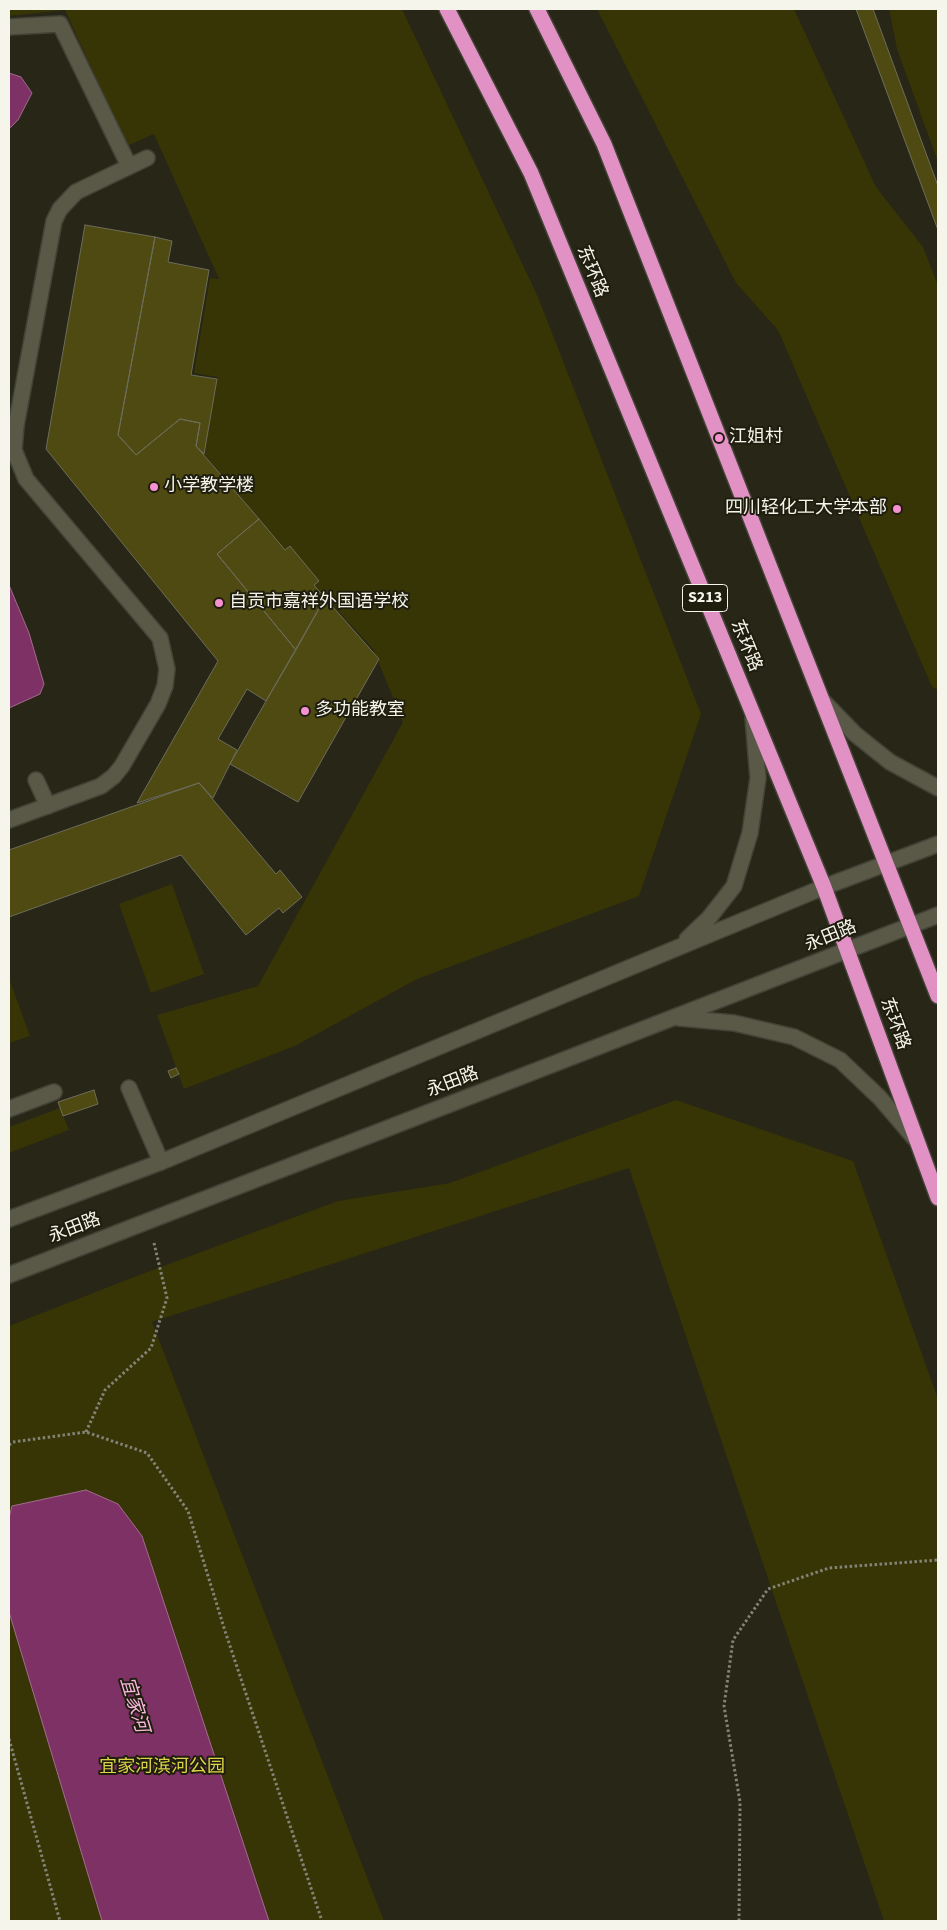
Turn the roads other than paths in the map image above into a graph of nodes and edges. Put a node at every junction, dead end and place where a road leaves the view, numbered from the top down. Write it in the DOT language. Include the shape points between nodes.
graph roads {
  1 [pos="447,9"];
  2 [pos="538,9"];
  3 [pos="9,27"];
  4 [pos="147,158"];
  5 [pos="129,166"];
  6 [pos="822,701"];
  7 [pos="752,714"];
  8 [pos="36,780"];
  9 [pos="938,788"];
  10 [pos="48,806"];
  11 [pos="9,820"];
  12 [pos="938,844"];
  13 [pos="886,862"];
  14 [pos="824,887"];
  15 [pos="938,915"];
  16 [pos="910,925"];
  17 [pos="679,946"];
  18 [pos="847,951"];
  19 [pos="938,996"];
  20 [pos="675,1017"];
  21 [pos="129,1088"];
  22 [pos="54,1092"];
  23 [pos="9,1109"];
  24 [pos="917,1141"];
  25 [pos="161,1162"];
  26 [pos="938,1198"];
  27 [pos="9,1219"];
  28 [pos="9,1275"];
  1 -- 7 [label="highway, 东环路 / S213" via="531,173"];
  2 -- 6 [label="highway" via="604,144"];
  3 -- 5 [label="main road" via="60,24"];
  4 -- 5 [label="main road"];
  5 -- 10 [label="main road" via="76,192 54,221 14,450 26,479 160,638 167,670 165,686 158,704 114,776 102,786"];
  6 -- 9 [label="main road" via="855,734 890,762"];
  6 -- 13 [label="highway"];
  7 -- 14 [label="highway, 东环路 / S213"];
  7 -- 17 [label="main road" via="758,778 750,833 734,886 709,918"];
  8 -- 10 [label="main road"];
  10 -- 11 [label="main road"];
  12 -- 13 [label="main road, 永田路"];
  13 -- 14 [label="main road, 永田路"];
  13 -- 16 [label="highway"];
  14 -- 17 [label="main road, 永田路"];
  14 -- 18 [label="highway, 东环路 / S213"];
  15 -- 16 [label="main road, 永田路"];
  16 -- 18 [label="main road, 永田路"];
  16 -- 19 [label="highway"];
  17 -- 25 [label="main road, 永田路"];
  18 -- 20 [label="main road, 永田路"];
  18 -- 24 [label="highway, 东环路 / S213"];
  20 -- 24 [label="main road" via="734,1023 794,1037 840,1060 880,1098"];
  20 -- 28 [label="main road, 永田路"];
  21 -- 25 [label="main road"];
  22 -- 23 [label="main road"];
  24 -- 26 [label="highway, 东环路 / S213"];
  25 -- 27 [label="main road, 永田路"];
}
